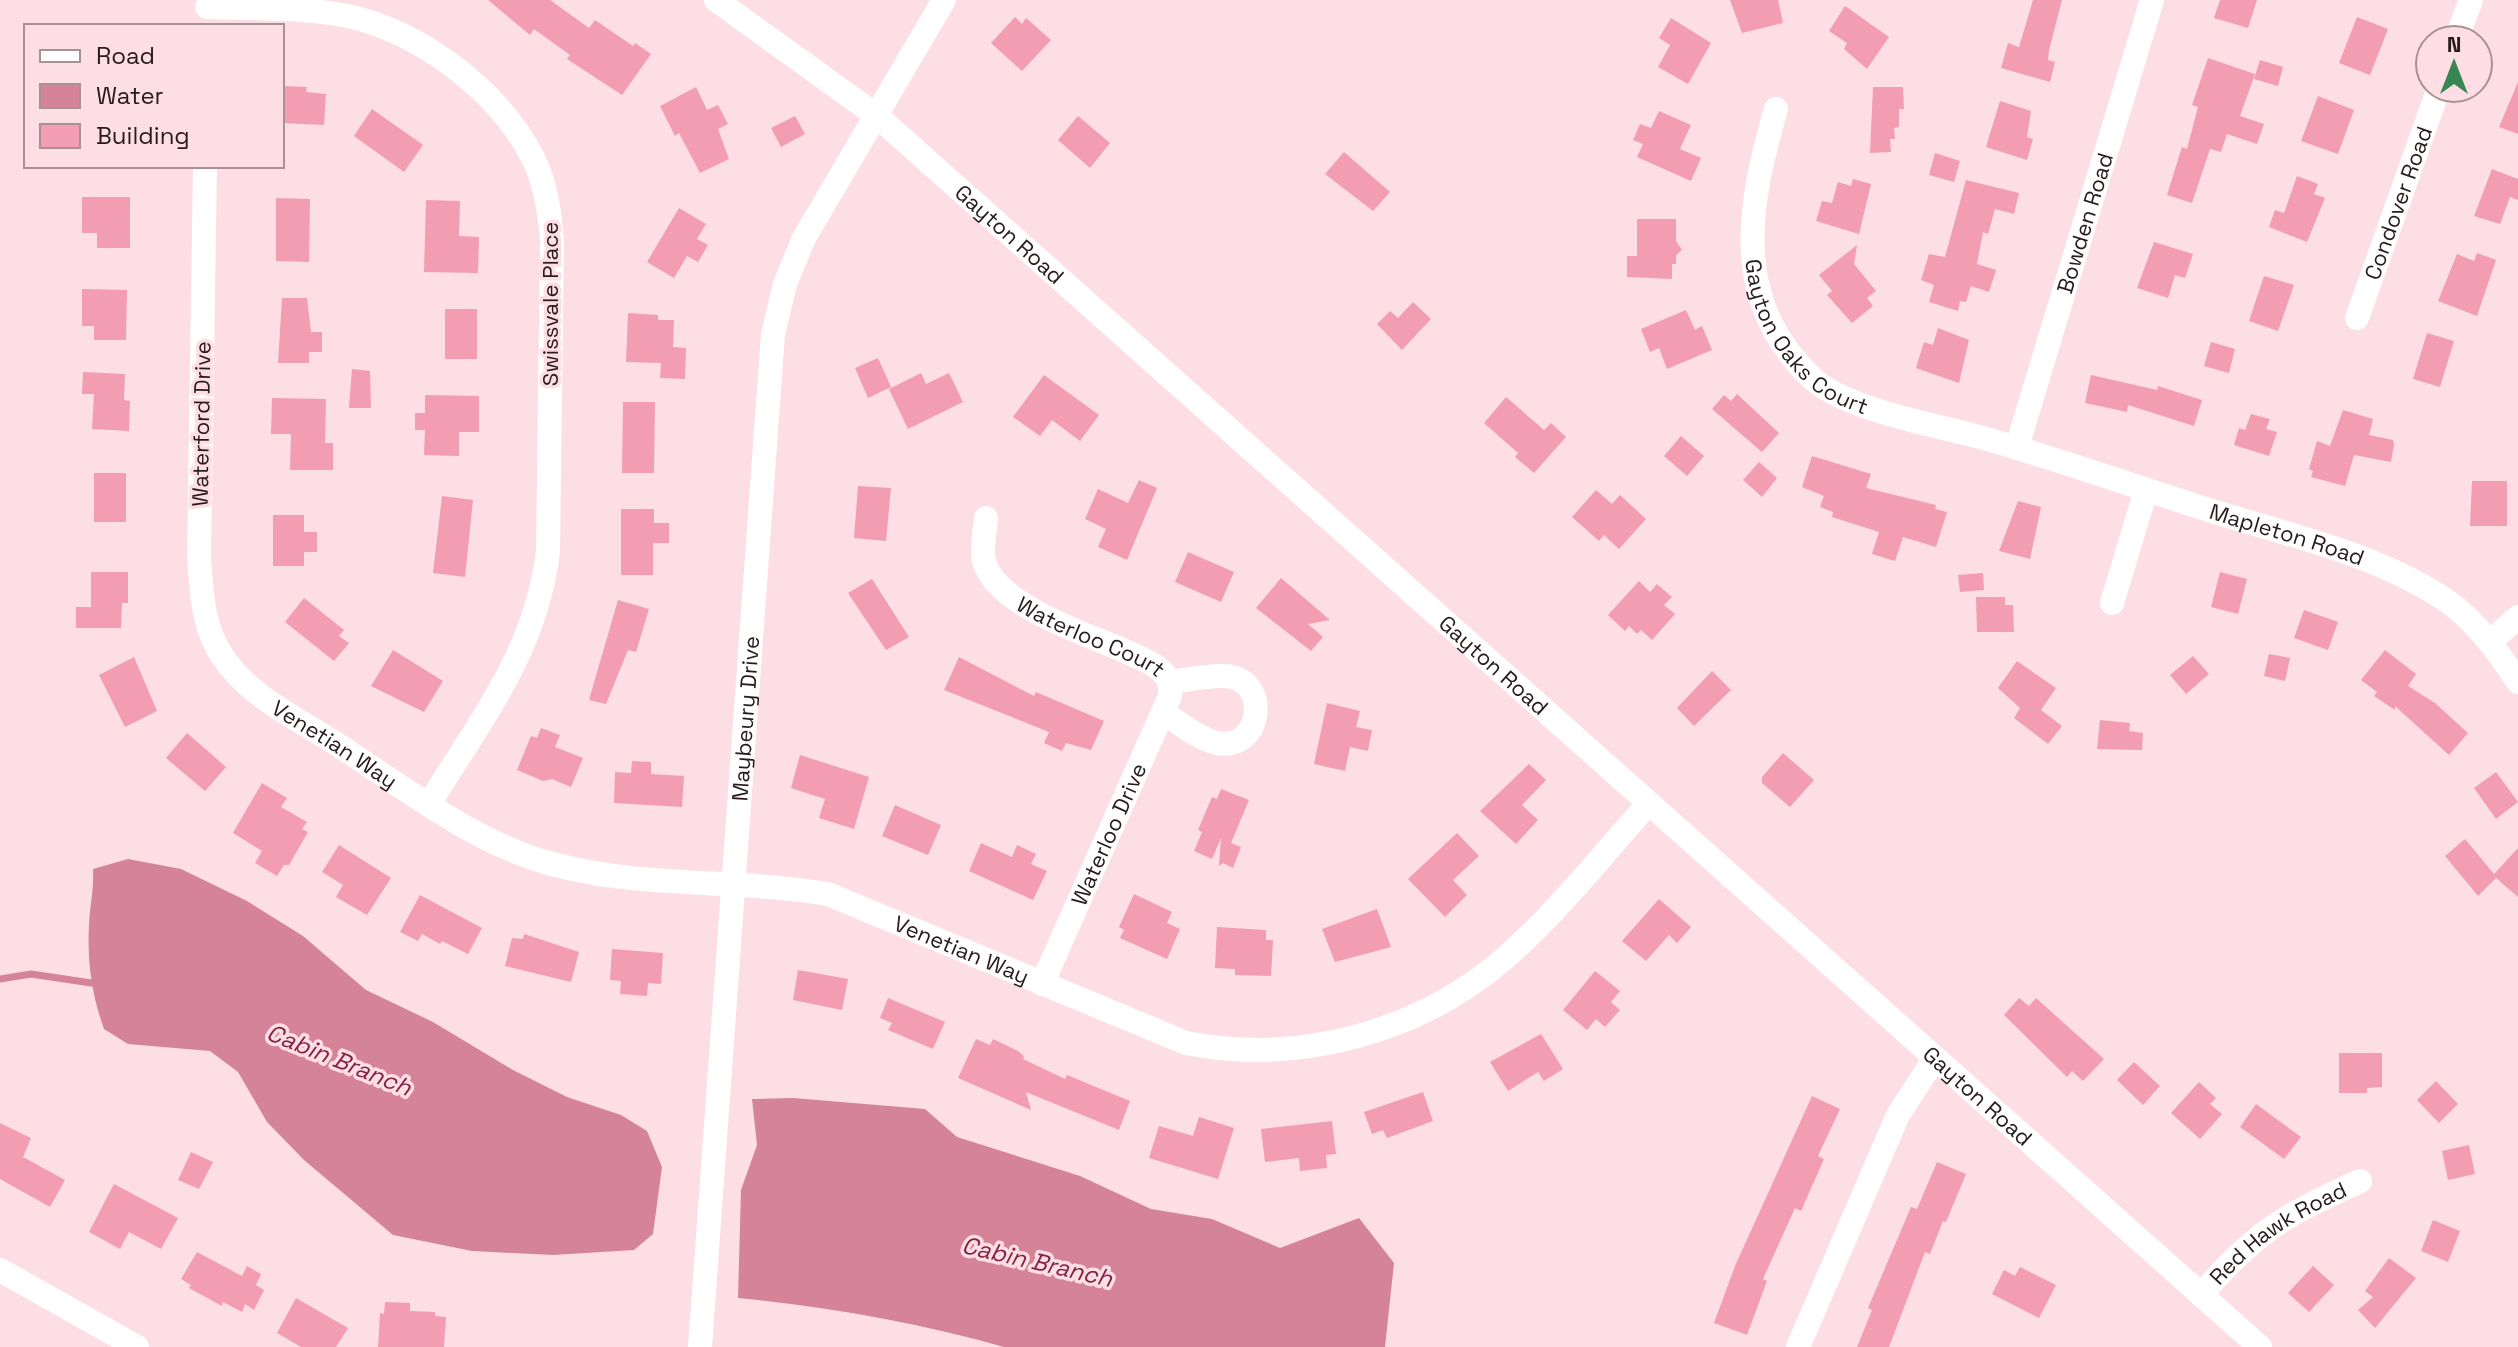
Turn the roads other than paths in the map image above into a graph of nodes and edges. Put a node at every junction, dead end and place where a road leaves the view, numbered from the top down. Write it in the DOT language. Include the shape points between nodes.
graph roads {
  1 [pos="716,0"];
  2 [pos="944,0"];
  3 [pos="2152,0"];
  4 [pos="2471,0"];
  5 [pos="207,11"];
  6 [pos="2462,24"];
  7 [pos="2433,104"];
  8 [pos="1776,109"];
  9 [pos="877,116"];
  10 [pos="205,168"];
  11 [pos="2357,318"];
  12 [pos="2017,447"];
  13 [pos="2146,490"];
  14 [pos="986,518"];
  15 [pos="2112,603"];
  16 [pos="2518,617"];
  17 [pos="2490,642"];
  18 [pos="234,673"];
  19 [pos="1170,682"];
  20 [pos="2518,682"];
  21 [pos="1163,713"];
  22 [pos="1649,803"];
  23 [pos="429,804"];
  24 [pos="733,884"];
  25 [pos="1042,984"];
  26 [pos="1935,1058"];
  27 [pos="2360,1181"];
  28 [pos="0,1270"];
  29 [pos="2201,1295"];
  30 [pos="137,1347"];
  31 [pos="700,1347"];
  32 [pos="1798,1347"];
  33 [pos="2260,1347"];
  1 -- 9 [label="street, Gayton Road"];
  2 -- 9 [label="street, Maybeury Drive"];
  3 -- 12 [label="street, Bowden Road"];
  4 -- 6 [label="street"];
  5 -- 23 [label="street, Swissvale Place" via="313,11 388,29 449,65 493,103 532,156 547,197 552,242 548,551 543,588 522,653"];
  7 -- 11 [label="street, Condover Road"];
  8 -- 12 [label="street, Gayton Oaks Court" via="1757,176 1751,242 1765,314 1791,356 1814,381 1865,406"];
  9 -- 22 [label="street, Gayton Road"];
  9 -- 24 [label="street, Maybeury Drive" via="804,238 773,334"];
  10 -- 18 [label="street, Waterford Drive" via="199,558 203,612"];
  12 -- 13 [label="street, Mapleton Road"];
  13 -- 15 [label="street"];
  13 -- 17 [label="street, Mapleton Road" via="2378,563 2449,603"];
  14 -- 19 [label="street, Waterloo Court" via="984,559 1005,592 1144,660"];
  16 -- 17 [label="street"];
  17 -- 20 [label="street, Mapleton Road"];
  18 -- 23 [label="street, Venetian Way"];
  19 -- 21 [label="street, Waterloo Drive"];
  19 -- 21 [label="street, Waterloo Court" via="1226,676 1241,680 1256,700 1257,716 1245,736 1219,744"];
  21 -- 25 [label="street, Waterloo Drive"];
  22 -- 25 [label="street, Venetian Way" via="1502,961 1439,1002 1352,1038 1284,1051 1222,1050 1141,1027"];
  22 -- 26 [label="street, Gayton Road"];
  23 -- 24 [label="street, Venetian Way" via="502,846 550,864 599,874"];
  24 -- 25 [label="street, Venetian Way" via="839,898"];
  24 -- 31 [label="street, Maybeury Drive"];
  26 -- 29 [label="street, Gayton Road"];
  26 -- 32 [label="street" via="1898,1115"];
  27 -- 29 [label="street, Red Hawk Road" via="2279,1220 2249,1242"];
  28 -- 30 [label="street"];
  29 -- 33 [label="street, Gayton Road"];
}
